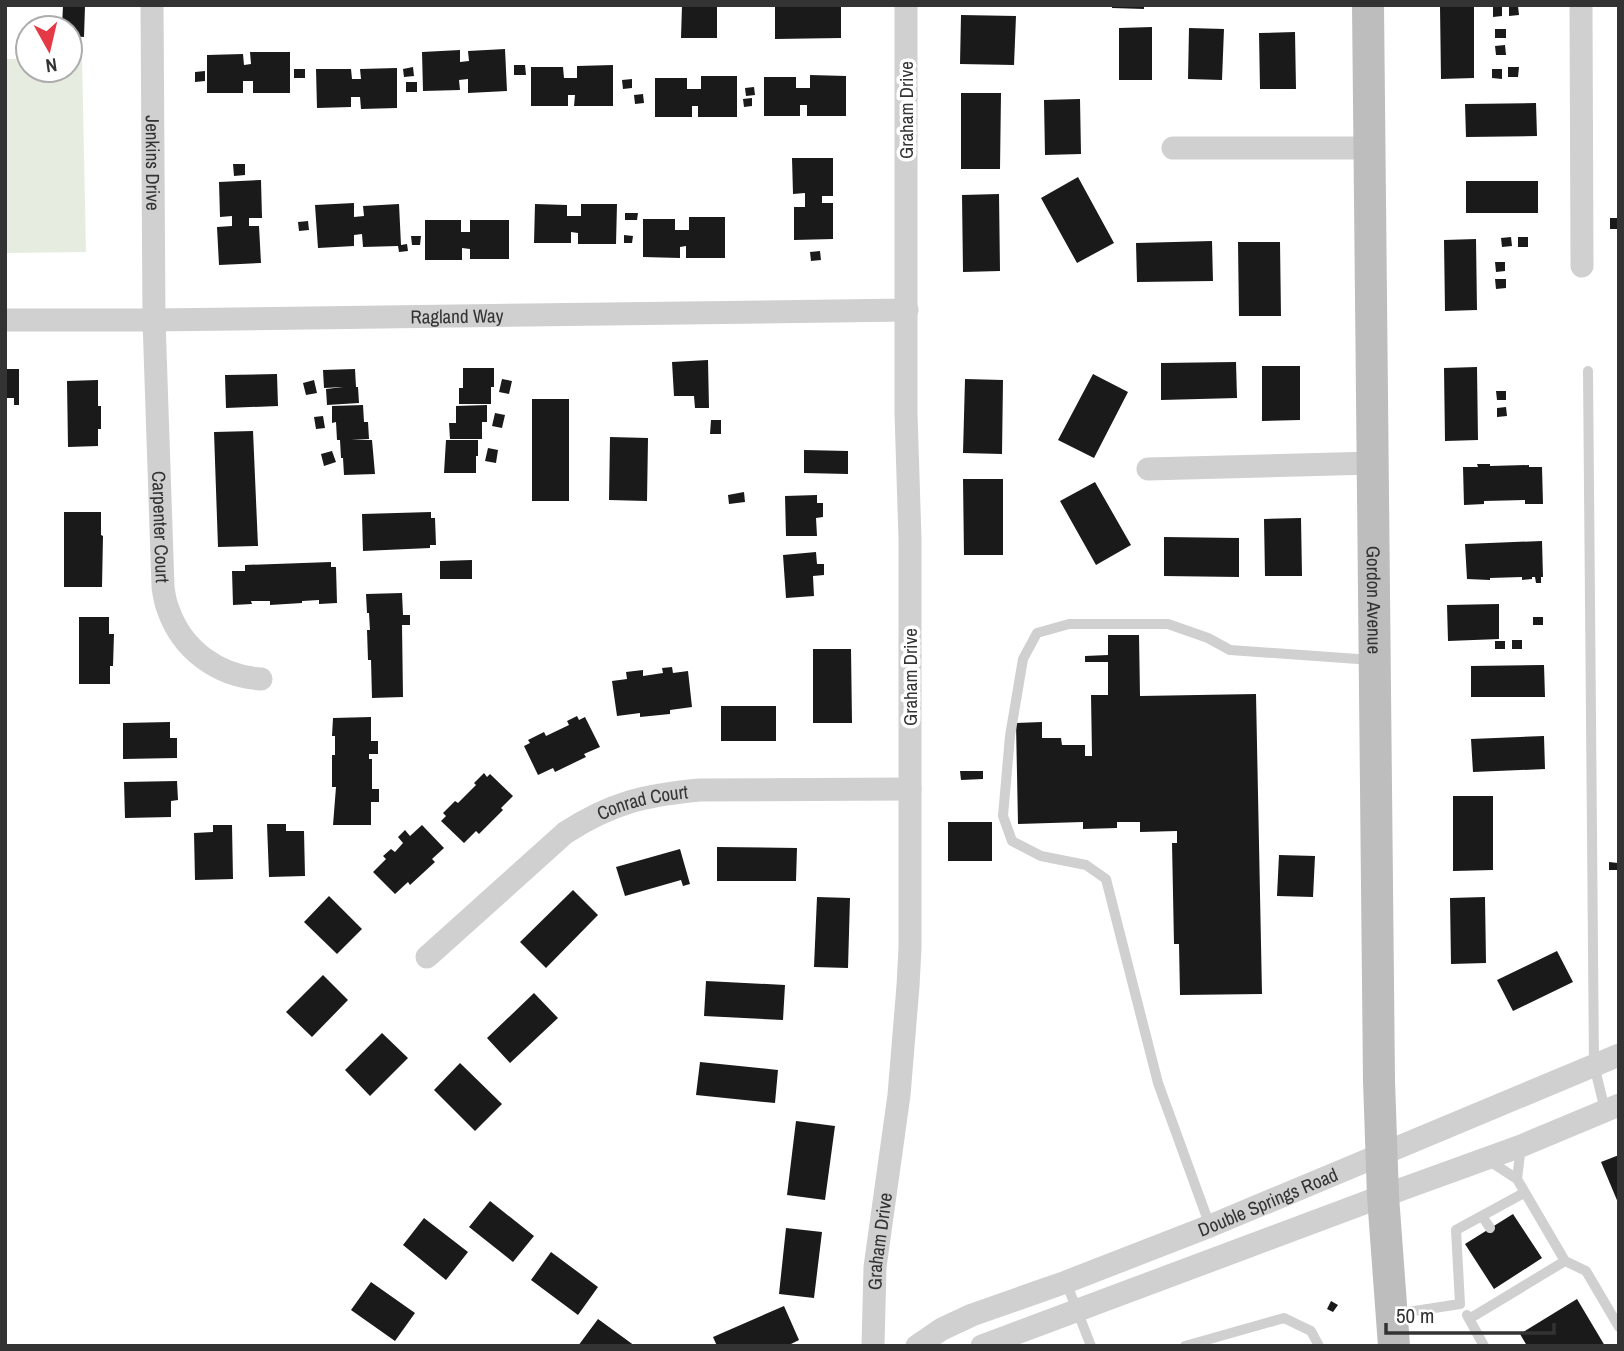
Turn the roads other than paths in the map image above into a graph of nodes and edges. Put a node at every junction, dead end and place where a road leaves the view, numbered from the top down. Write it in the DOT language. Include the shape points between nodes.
graph roads {
  1 [pos="152,5"];
  2 [pos="906,5"];
  3 [pos="1368,5"];
  4 [pos="1581,5"];
  5 [pos="1173,148"];
  6 [pos="1370,148"];
  7 [pos="1582,266"];
  8 [pos="907,310"];
  9 [pos="5,320"];
  10 [pos="154,320"];
  11 [pos="1588,370"];
  12 [pos="1373,463"];
  13 [pos="1148,469"];
  14 [pos="1375,660"];
  15 [pos="261,679"];
  16 [pos="910,789"];
  17 [pos="427,957"];
  18 [pos="1619,1055"];
  19 [pos="1594,1065"];
  20 [pos="1612,1108"];
  21 [pos="1521,1146"];
  22 [pos="1381,1154"];
  23 [pos="1486,1158"];
  24 [pos="1517,1179"];
  25 [pos="1524,1193"];
  26 [pos="1383,1196"];
  27 [pos="1482,1216"];
  28 [pos="1210,1226"];
  29 [pos="1490,1228"];
  30 [pos="1565,1261"];
  31 [pos="1517,1275"];
  32 [pos="1066,1282"];
  33 [pos="1524,1286"];
  34 [pos="1460,1304"];
  35 [pos="1078,1309"];
  36 [pos="1392,1315"];
  37 [pos="1469,1319"];
  38 [pos="1619,1327"];
  39 [pos="873,1346"];
  40 [pos="917,1346"];
  41 [pos="982,1346"];
  42 [pos="1091,1346"];
  43 [pos="1185,1346"];
  44 [pos="1319,1346"];
  45 [pos="1394,1346"];
  46 [pos="1485,1346"];
  1 -- 10 [label="street, Jenkins Drive"];
  2 -- 8 [label="street, Graham Drive"];
  3 -- 6 [label="main road, Gordon Avenue"];
  4 -- 7 [label="street"];
  5 -- 6 [label="street"];
  6 -- 12 [label="main road, Gordon Avenue"];
  8 -- 10 [label="street, Ragland Way"];
  8 -- 16 [label="street, Graham Drive"];
  9 -- 10 [label="street, Ragland Way"];
  10 -- 15 [label="street, Carpenter Court" via="167,608 185,642 198,655 229,673"];
  11 -- 19 [label="lane"];
  12 -- 13 [label="street"];
  12 -- 14 [label="main road, Gordon Avenue"];
  14 -- 22 [label="main road, Gordon Avenue"];
  14 -- 28 [label="lane" via="1230,650 1168,624 1069,624 1037,633 1023,659 1003,816 1012,841 1041,856 1086,864 1106,879 1158,1083"];
  16 -- 17 [label="street, Conrad Court" via="700,790 660,794 612,807 565,833"];
  16 -- 39 [label="street, Graham Drive" via="908,986 899,1095 875,1267"];
  18 -- 19 [label="street, Double Springs Road"];
  19 -- 20 [label="lane"];
  19 -- 22 [label="street, Double Springs Road"];
  20 -- 21 [label="street, Double Springs Road"];
  21 -- 23 [label="street, Double Springs Road"];
  21 -- 24 [label="lane"];
  22 -- 26 [label="main road, Gordon Avenue"];
  22 -- 28 [label="street, Double Springs Road"];
  23 -- 24 [label="lane"];
  23 -- 26 [label="street, Double Springs Road"];
  24 -- 25 [label="lane"];
  25 -- 27 [label="lane"];
  25 -- 30 [label="lane"];
  26 -- 35 [label="street, Double Springs Road"];
  26 -- 36 [label="main road, Gordon Avenue"];
  27 -- 29 [label="lane"];
  27 -- 34 [label="lane" via="1456,1230"];
  28 -- 32 [label="street, Double Springs Road"];
  30 -- 33 [label="lane"];
  30 -- 38 [label="lane" via="1586,1272"];
  31 -- 33 [label="lane"];
  32 -- 35 [label="lane"];
  32 -- 40 [label="street, Double Springs Road" via="972,1315"];
  33 -- 37 [label="lane"];
  34 -- 36 [label="lane"];
  34 -- 37 [label="lane"];
  35 -- 41 [label="street, Double Springs Road"];
  35 -- 42 [label="lane"];
  36 -- 45 [label="main road, Gordon Avenue"];
  37 -- 46 [label="lane"];
  43 -- 44 [label="lane" via="1284,1318 1311,1331"];
}
